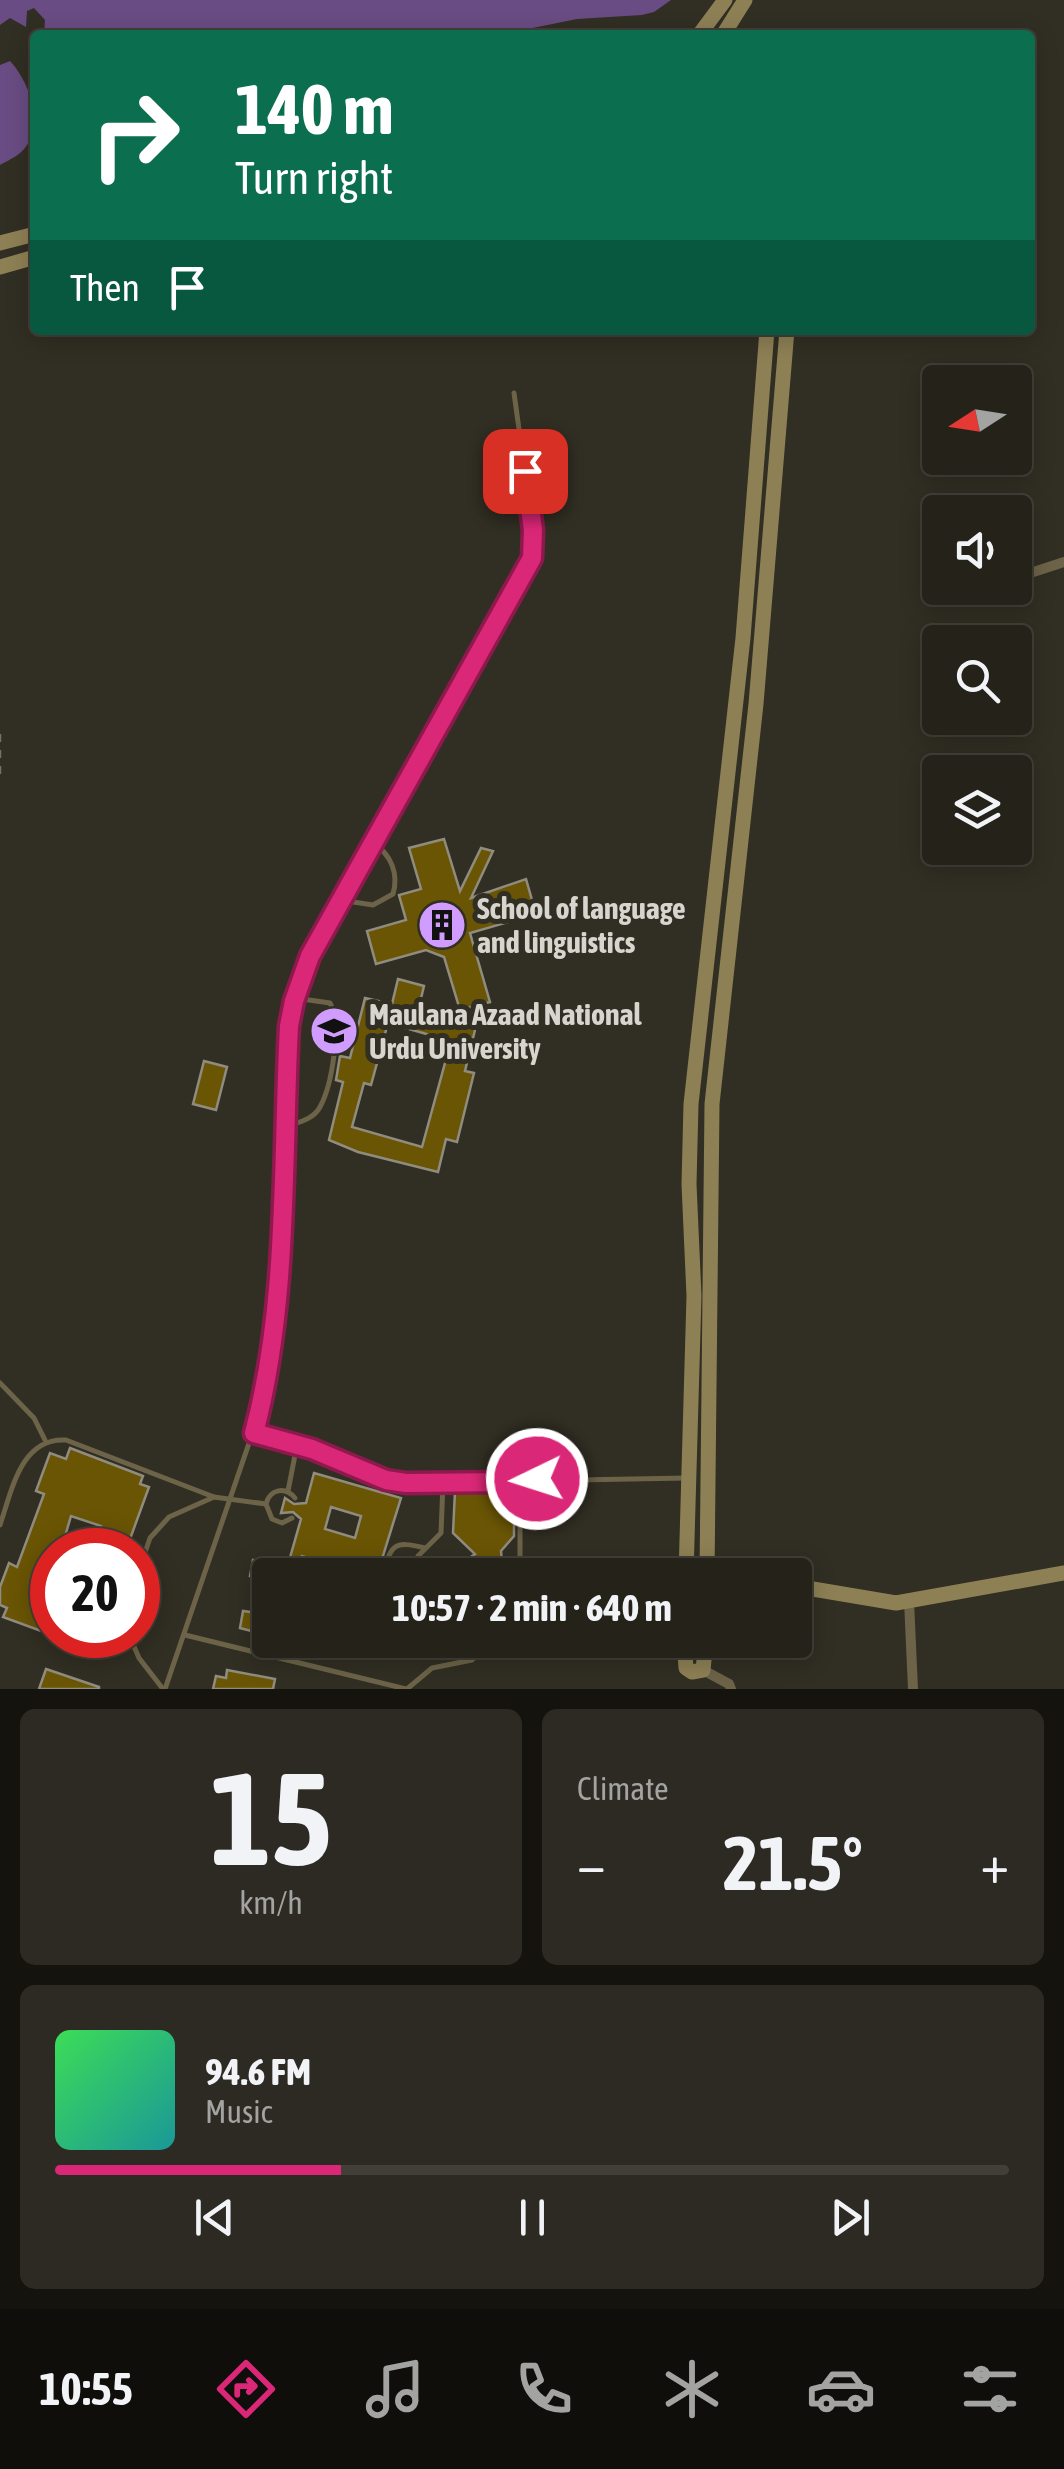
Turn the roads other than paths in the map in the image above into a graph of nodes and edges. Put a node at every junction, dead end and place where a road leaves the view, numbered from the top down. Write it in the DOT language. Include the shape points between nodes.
graph roads {
  1 [pos="725,0"];
  2 [pos="746,0"];
  3 [pos="715,17"];
  4 [pos="703,30"];
  5 [pos="725,30"];
  6 [pos="729,30"];
  7 [pos="30,235"];
  8 [pos="0,244"];
  9 [pos="30,258"];
  10 [pos="0,267"];
  11 [pos="767,335"];
  12 [pos="786,335"];
  13 [pos="514,393"];
  14 [pos="1064,562"];
  15 [pos="1032,572"];
  16 [pos="372,842"];
  17 [pos="340,900"];
  18 [pos="295,998"];
  19 [pos="286,1127"];
  20 [pos="0,1383"];
  21 [pos="254,1433"];
  22 [pos="45,1440"];
  23 [pos="297,1444"];
  24 [pos="689,1478"];
  25 [pos="442,1482"];
  26 [pos="520,1482"];
  27 [pos="288,1491"];
  28 [pos="214,1497"];
  29 [pos="296,1498"];
  30 [pos="228,1502"];
  31 [pos="266,1504"];
  32 [pos="292,1518"];
  33 [pos="0,1525"];
  34 [pos="157,1528"];
  35 [pos="425,1548"];
  36 [pos="388,1558"];
  37 [pos="418,1558"];
  38 [pos="520,1558"];
  39 [pos="687,1558"];
  40 [pos="707,1558"];
  41 [pos="1064,1573"];
  42 [pos="812,1589"];
  43 [pos="910,1600"];
  44 [pos="185,1635"];
  45 [pos="139,1658"];
  46 [pos="474,1658"];
  47 [pos="690,1658"];
  48 [pos="699,1658"];
  49 [pos="694,1669"];
  50 [pos="163,1688"];
  51 [pos="153,1689"];
  52 [pos="407,1689"];
  53 [pos="731,1689"];
  54 [pos="913,1689"];
  1 -- 3 [label="street"];
  2 -- 6 [label="street"];
  3 -- 4 [label="street"];
  3 -- 5 [label="street"];
  7 -- 8 [label="street"];
  9 -- 10 [label="street"];
  11 -- 24 [label="street" via="743,638 691,1104"];
  12 -- 40 [label="street" via="756,704 712,1104"];
  13 -- 16 [label="lane" via="532,558"];
  14 -- 15 [label="street"];
  16 -- 17 [label="lane"];
  16 -- 17 [label="lane" via="396,874 393,894 374,905"];
  17 -- 18 [label="lane"];
  18 -- 19 [label="lane"];
  18 -- 19 [label="lane" via="330,1003 338,1034 320,1106"];
  19 -- 21 [label="lane" via="273,1324"];
  20 -- 22 [label="lane"];
  21 -- 23 [label="lane"];
  21 -- 30 [label="lane"];
  22 -- 28 [label="lane" via="66,1440"];
  22 -- 33 [label="lane" via="20,1469"];
  23 -- 25 [label="lane" via="386,1480"];
  23 -- 27 [label="lane"];
  24 -- 26 [label="lane"];
  24 -- 39 [label="street"];
  25 -- 26 [label="lane"];
  25 -- 35 [label="lane" via="441,1533"];
  26 -- 38 [label="lane"];
  27 -- 29 [label="lane"];
  27 -- 31 [label="lane" via="274,1492"];
  28 -- 30 [label="lane"];
  28 -- 34 [label="lane"];
  30 -- 31 [label="lane"];
  30 -- 44 [label="lane"];
  31 -- 32 [label="lane" via="272,1519"];
  35 -- 36 [label="lane" via="407,1542"];
  35 -- 37 [label="lane"];
  41 -- 43 [label="street"];
  42 -- 43 [label="street"];
  43 -- 54 [label="street"];
  44 -- 50 [label="lane"];
  44 -- 52 [label="lane"];
  45 -- 50 [label="lane"];
  46 -- 52 [label="lane" via="432,1668"];
  47 -- 49 [label="street"];
  48 -- 49 [label="street"];
  49 -- 53 [label="street"];
  50 -- 51 [label="lane"];
}
